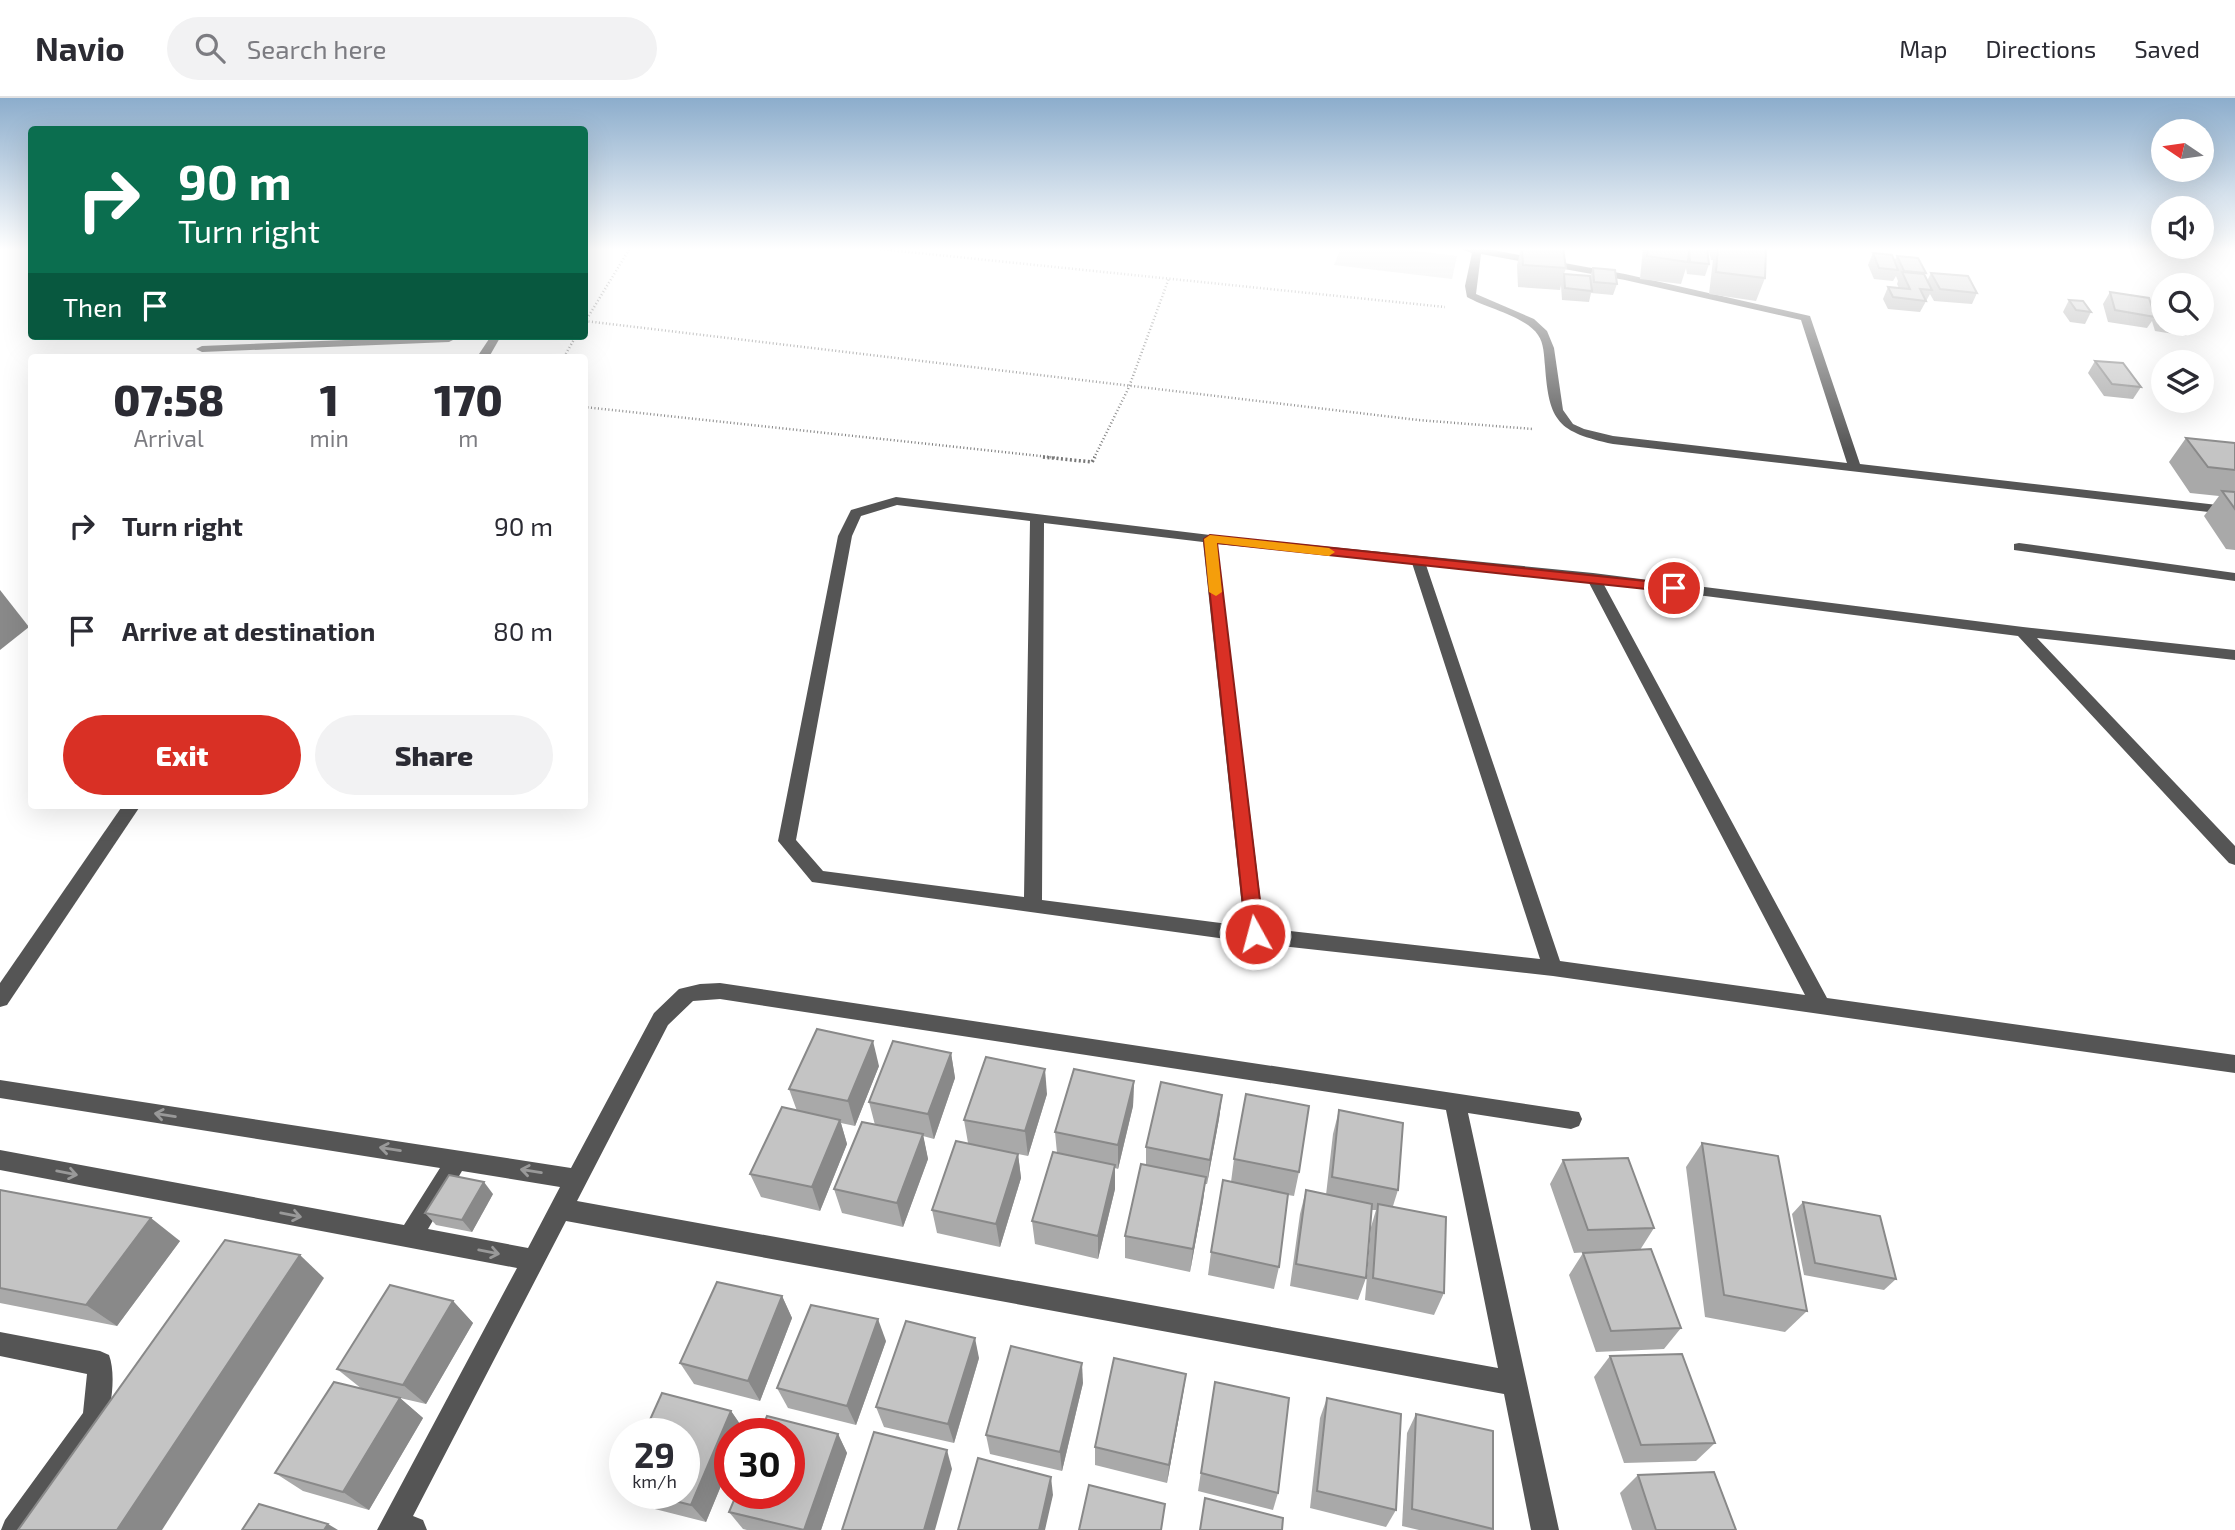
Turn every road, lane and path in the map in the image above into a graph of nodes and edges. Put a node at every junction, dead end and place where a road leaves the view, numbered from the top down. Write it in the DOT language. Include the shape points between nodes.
graph roads {
  1 [pos="1155,315"];
  2 [pos="1511,315"];
  3 [pos="1791,315"];
  4 [pos="588,322"];
  5 [pos="210,340"];
  6 [pos="447,341"];
  7 [pos="198,353"];
  8 [pos="1129,387"];
  9 [pos="588,407"];
  10 [pos="1569,428"];
  11 [pos="1854,465"];
  12 [pos="2235,511"];
  13 [pos="1037,516"];
  14 [pos="1210,539"];
  15 [pos="2019,547"];
  16 [pos="1418,561"];
  17 [pos="2235,577"];
  18 [pos="1593,578"];
  19 [pos="2024,632"];
  20 [pos="2235,655"];
  21 [pos="129,809"];
  22 [pos="2235,858"];
  23 [pos="1033,905"];
  24 [pos="1255,934"];
  25 [pos="1553,968"];
  26 [pos="0,999"];
  27 [pos="1820,1004"];
  28 [pos="2235,1064"];
  29 [pos="0,1090"];
  30 [pos="1455,1102"];
  31 [pos="1571,1119"];
  32 [pos="0,1160"];
  33 [pos="457,1160"];
  34 [pos="577,1179"];
  35 [pos="561,1209"];
  36 [pos="410,1237"];
  37 [pos="533,1260"];
  38 [pos="0,1344"];
  39 [pos="1514,1383"];
  40 [pos="399,1529"];
  41 [pos="15,1530"];
  42 [pos="1545,1530"];
  1 -- 8 [label="path"];
  2 -- 10 [label="street" via="1544,333 1555,408"];
  3 -- 11 [label="street" via="1805,318"];
  4 -- 8 [label="path"];
  5 -- 7 [label="street"];
  6 -- 7 [label="street"];
  8 -- 9 [label="path" via="1092,462"];
  8 -- 10 [label="path" via="1418,420 1540,430"];
  10 -- 11 [label="street" via="1614,440"];
  11 -- 12 [label="street"];
  13 -- 14 [label="street"];
  13 -- 23 [label="street"];
  13 -- 23 [label="street" via="896,501 856,513 845,536 788,841 818,877"];
  14 -- 16 [label="street"];
  14 -- 24 [label="street"];
  15 -- 17 [label="street"];
  16 -- 18 [label="street"];
  16 -- 25 [label="street"];
  18 -- 19 [label="street"];
  18 -- 27 [label="street"];
  19 -- 20 [label="street"];
  19 -- 22 [label="street"];
  21 -- 26 [label="street"];
  23 -- 24 [label="street"];
  24 -- 25 [label="street"];
  25 -- 27 [label="street"];
  27 -- 28 [label="street"];
  33 -- 29 [label="street, one-way"];
  30 -- 31 [label="street"];
  30 -- 34 [label="street" via="700,991 686,993 661,1019"];
  30 -- 39 [label="street"];
  32 -- 36 [label="street, one-way"];
  34 -- 33 [label="street, one-way"];
  33 -- 36 [label="street"];
  34 -- 35 [label="street"];
  35 -- 37 [label="street"];
  35 -- 39 [label="street"];
  36 -- 37 [label="street, one-way"];
  37 -- 40 [label="street"];
  38 -- 41 [label="street" via="100,1364 94,1417"];
  39 -- 42 [label="street"];
}
